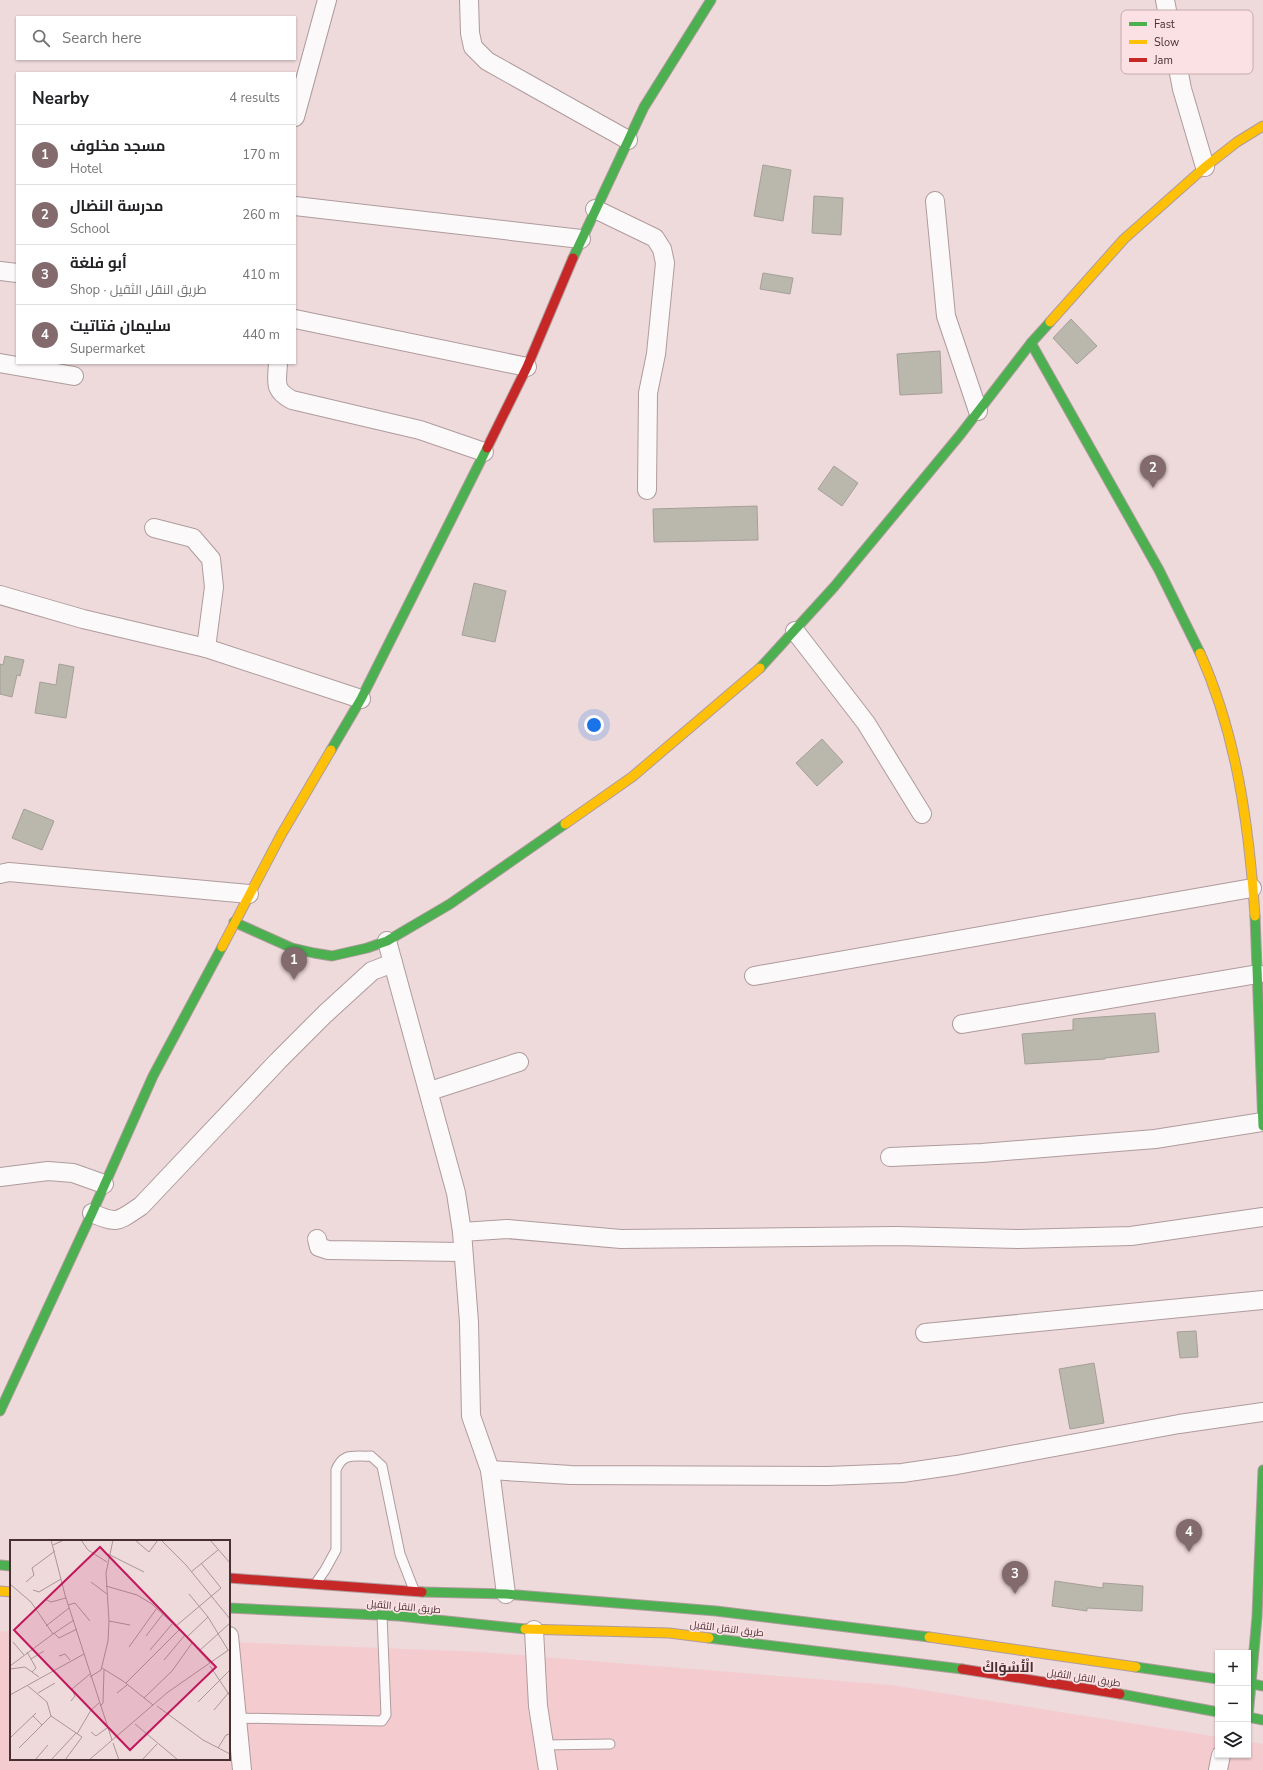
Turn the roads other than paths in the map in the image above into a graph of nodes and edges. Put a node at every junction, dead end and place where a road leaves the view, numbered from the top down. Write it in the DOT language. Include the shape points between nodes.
graph roads {
  1 [pos="326,0"];
  2 [pos="469,0"];
  3 [pos="712,0"];
  4 [pos="1165,0"];
  5 [pos="1167,10"];
  6 [pos="1179,74"];
  7 [pos="296,113"];
  8 [pos="1263,126"];
  9 [pos="628,140"];
  10 [pos="1205,167"];
  11 [pos="935,201"];
  12 [pos="296,206"];
  13 [pos="595,209"];
  14 [pos="582,240"];
  15 [pos="0,271"];
  16 [pos="16,273"];
  17 [pos="296,319"];
  18 [pos="1031,343"];
  19 [pos="0,363"];
  20 [pos="278,364"];
  21 [pos="527,367"];
  22 [pos="74,376"];
  23 [pos="978,411"];
  24 [pos="484,452"];
  25 [pos="647,490"];
  26 [pos="154,528"];
  27 [pos="0,595"];
  28 [pos="795,631"];
  29 [pos="206,648"];
  30 [pos="361,699"];
  31 [pos="922,814"];
  32 [pos="0,874"];
  33 [pos="1252,888"];
  34 [pos="249,894"];
  35 [pos="234,922"];
  36 [pos="387,941"];
  37 [pos="393,963"];
  38 [pos="1258,974"];
  39 [pos="754,976"];
  40 [pos="962,1024"];
  41 [pos="519,1062"];
  42 [pos="430,1091"];
  43 [pos="1263,1122"];
  44 [pos="1263,1126"];
  45 [pos="890,1157"];
  46 [pos="0,1176"];
  47 [pos="104,1184"];
  48 [pos="92,1213"];
  49 [pos="1263,1217"];
  50 [pos="462,1232"];
  51 [pos="318,1240"];
  52 [pos="462,1252"];
  53 [pos="1263,1300"];
  54 [pos="925,1333"];
  55 [pos="0,1411"];
  56 [pos="1263,1412"];
  57 [pos="490,1470"];
  58 [pos="1263,1470"];
  59 [pos="1261,1520"];
  60 [pos="0,1565"];
  61 [pos="10,1566"];
  62 [pos="230,1578"];
  63 [pos="315,1584"];
  64 [pos="414,1590"];
  65 [pos="0,1591"];
  66 [pos="10,1592"];
  67 [pos="506,1594"];
  68 [pos="230,1608"];
  69 [pos="382,1615"];
  70 [pos="534,1630"];
  71 [pos="230,1646"];
  72 [pos="1251,1674"];
  73 [pos="1215,1679"];
  74 [pos="1251,1684"];
  75 [pos="1263,1686"];
  76 [pos="1215,1711"];
  77 [pos="237,1718"];
  78 [pos="1251,1718"];
  79 [pos="1263,1720"];
  80 [pos="610,1744"];
  81 [pos="544,1745"];
  82 [pos="1220,1758"];
  83 [pos="242,1770"];
  84 [pos="548,1770"];
  85 [pos="1218,1770"];
  1 -- 7 [label="street"];
  2 -- 9 [label="street" via="473,47 486,61"];
  3 -- 9 [label="main road" via="644,107"];
  4 -- 5 [label="street"];
  6 -- 10 [label="street"];
  8 -- 10 [label="main road"];
  9 -- 13 [label="main road"];
  10 -- 18 [label="main road" via="1124,239"];
  11 -- 23 [label="street" via="946,316"];
  12 -- 14 [label="street"];
  13 -- 14 [label="main road"];
  13 -- 25 [label="street" via="655,238 662,249 664,270 656,354 648,393"];
  14 -- 21 [label="main road"];
  15 -- 16 [label="street"];
  17 -- 21 [label="street"];
  18 -- 23 [label="main road"];
  18 -- 33 [label="main road" via="1193,634 1234,754 1245,816"];
  19 -- 22 [label="street"];
  20 -- 24 [label="street" via="276,385 281,394 292,400 420,430"];
  21 -- 24 [label="main road"];
  23 -- 28 [label="main road"];
  24 -- 30 [label="main road"];
  26 -- 29 [label="street" via="194,538 211,559 214,587"];
  27 -- 29 [label="street" via="84,619"];
  28 -- 31 [label="street" via="866,723"];
  28 -- 36 [label="main road" via="762,666 632,777 450,904"];
  29 -- 30 [label="street"];
  30 -- 34 [label="main road"];
  32 -- 34 [label="street" via="9,872"];
  33 -- 38 [label="main road"];
  33 -- 39 [label="street"];
  34 -- 35 [label="main road"];
  35 -- 36 [label="main road" via="292,948 332,956"];
  35 -- 47 [label="main road" via="153,1076"];
  36 -- 37 [label="street"];
  37 -- 42 [label="street" via="415,1047"];
  37 -- 48 [label="street" via="372,971 346,993 141,1206 119,1220 108,1220"];
  38 -- 40 [label="street"];
  38 -- 43 [label="main road"];
  41 -- 42 [label="street"];
  42 -- 50 [label="street" via="456,1193"];
  43 -- 44 [label="main road"];
  43 -- 45 [label="street" via="1148,1140 997,1152"];
  46 -- 47 [label="street" via="48,1171 73,1173"];
  47 -- 48 [label="main road"];
  48 -- 55 [label="main road"];
  49 -- 50 [label="street" via="1132,1236 1019,1239 896,1236 621,1239 506,1229"];
  50 -- 52 [label="street"];
  51 -- 52 [label="street" via="319,1247 328,1250"];
  52 -- 57 [label="street" via="468,1322 471,1416"];
  53 -- 54 [label="street"];
  56 -- 57 [label="street" via="1179,1424 902,1473 828,1476 571,1475"];
  57 -- 67 [label="street"];
  58 -- 59 [label="main road"];
  59 -- 72 [label="main road" via="1257,1617"];
  60 -- 61 [label="main road"];
  62 -- 63 [label="main road, طريق النقل الثقيل"];
  63 -- 64 [label="main road, طريق النقل الثقيل"];
  63 -- 64 [label="lane" via="336,1550 336,1470 339,1461 345,1457 371,1456 382,1466 400,1554"];
  64 -- 67 [label="main road, طريق النقل الثقيل"];
  65 -- 66 [label="main road"];
  67 -- 73 [label="main road, طريق النقل الثقيل" via="716,1611 898,1632"];
  68 -- 69 [label="main road, طريق النقل الثقيل"];
  69 -- 70 [label="main road, طريق النقل الثقيل"];
  69 -- 77 [label="lane" via="386,1715 382,1721"];
  70 -- 76 [label="main road, طريق النقل الثقيل" via="669,1633 819,1650 970,1670"];
  70 -- 81 [label="street" via="538,1706"];
  71 -- 77 [label="street"];
  74 -- 75 [label="main road"];
  77 -- 83 [label="street"];
  78 -- 79 [label="main road"];
  80 -- 81 [label="lane"];
  81 -- 84 [label="street"];
  82 -- 85 [label="street"];
}
